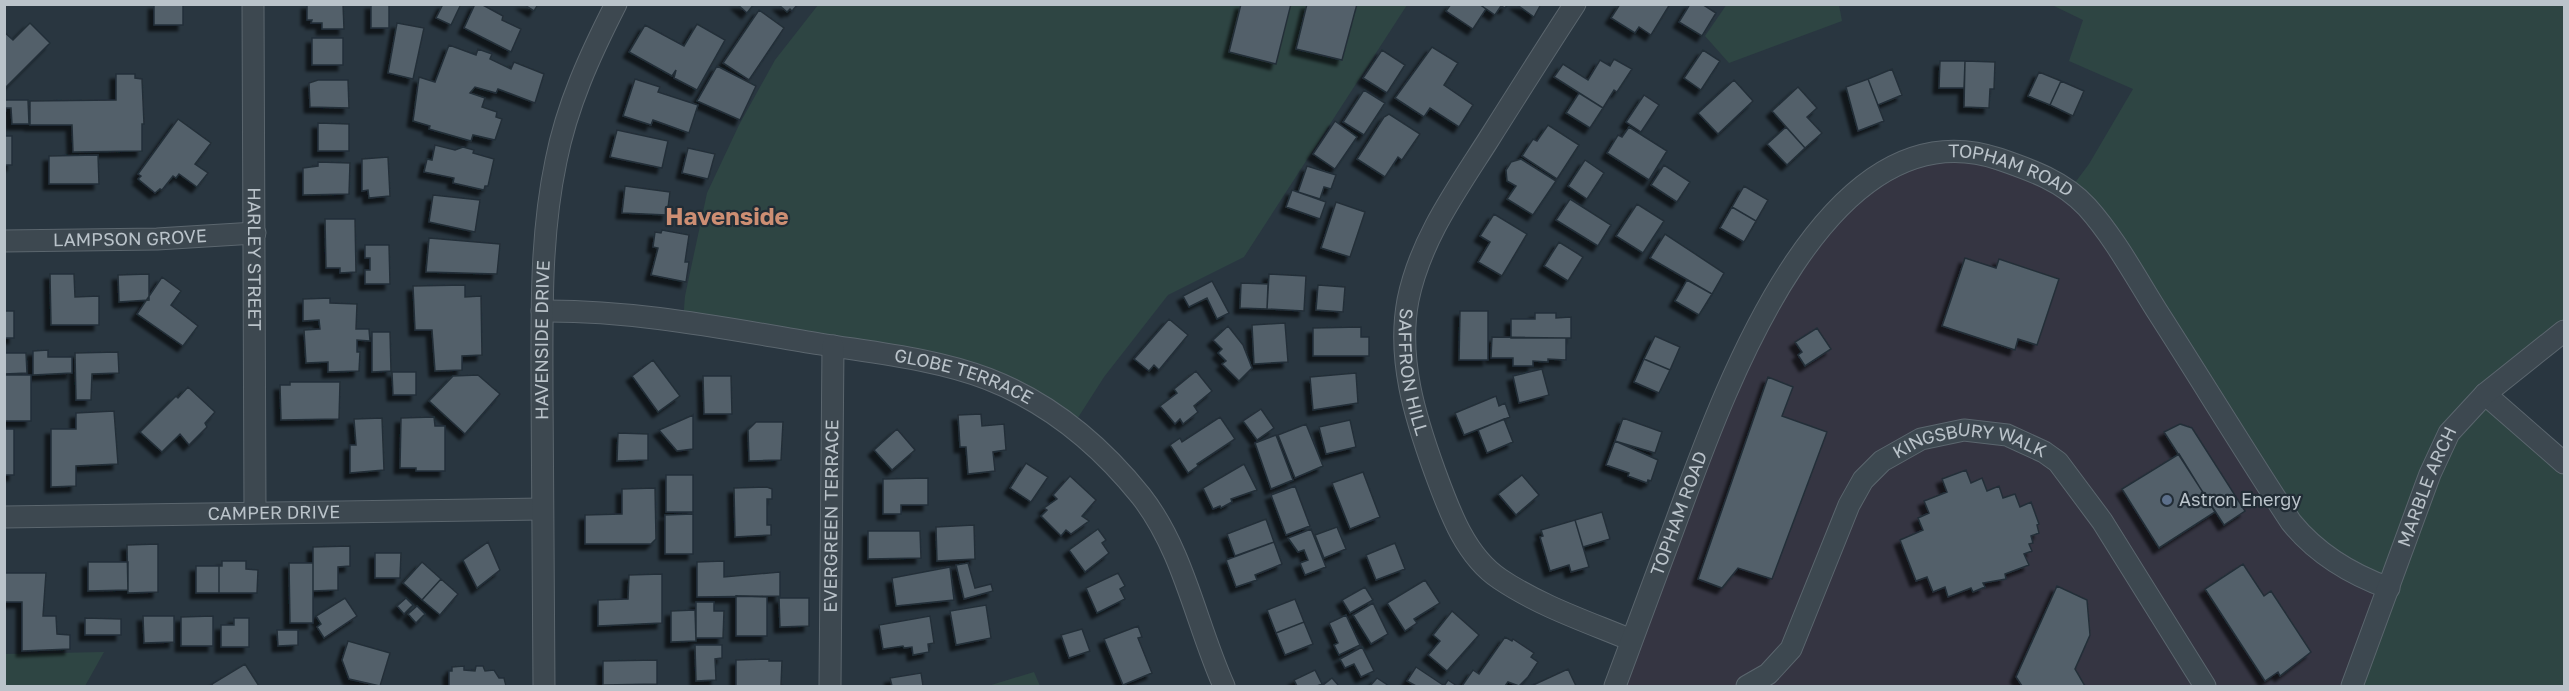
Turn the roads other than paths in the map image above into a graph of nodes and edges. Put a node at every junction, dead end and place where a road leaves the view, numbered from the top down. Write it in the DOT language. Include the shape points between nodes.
graph roads {
  1 [pos="253,4"];
  2 [pos="616,4"];
  3 [pos="1575,4"];
  4 [pos="255,233"];
  5 [pos="4,241"];
  6 [pos="542,311"];
  7 [pos="2565,331"];
  8 [pos="832,346"];
  9 [pos="2485,394"];
  10 [pos="2565,463"];
  11 [pos="542,509"];
  12 [pos="255,512"];
  13 [pos="4,517"];
  14 [pos="2389,588"];
  15 [pos="1631,640"];
  16 [pos="544,687"];
  17 [pos="830,687"];
  18 [pos="1224,687"];
  19 [pos="1615,687"];
  20 [pos="1747,687"];
  21 [pos="2205,687"];
  22 [pos="2352,687"];
  1 -- 4 [label="street, HARLEY STREET"];
  2 -- 6 [label="street, HAVENSIDE DRIVE" via="569,108 556,160 545,221"];
  3 -- 15 [label="street, SAFFRON HILL" via="1428,238 1408,299 1406,368 1409,394 1425,446 1471,550 1499,579 1550,606"];
  4 -- 5 [label="street, LAMPSON GROVE"];
  4 -- 12 [label="street, HARLEY STREET"];
  6 -- 8 [label="street, GLOBE TERRACE" via="622,313"];
  6 -- 11 [label="street, HAVENSIDE DRIVE"];
  7 -- 9 [label="street, MARBLE ARCH"];
  8 -- 17 [label="street, EVERGREEN TERRACE"];
  8 -- 18 [label="street, GLOBE TERRACE" via="988,379 1029,398 1075,427 1142,497 1163,530"];
  9 -- 10 [label="street"];
  9 -- 14 [label="street, MARBLE ARCH" via="2449,433"];
  11 -- 12 [label="street, CAMPER DRIVE"];
  11 -- 16 [label="street, HAVENSIDE DRIVE"];
  12 -- 13 [label="street, CAMPER DRIVE"];
  14 -- 15 [label="street, TOPHAM ROAD" via="2328,558 2307,542 2291,522 2087,207 2042,174 1967,151 1921,157 1884,170 1825,220 1749,344 1704,440"];
  14 -- 22 [label="street, MARBLE ARCH"];
  15 -- 19 [label="street, TOPHAM ROAD"];
  20 -- 21 [label="street, KINGSBURY WALK" via="1768,674 1791,649 1849,505 1863,480 1882,461 1921,439 1964,430 2007,435 2058,462 2097,512"];
}
